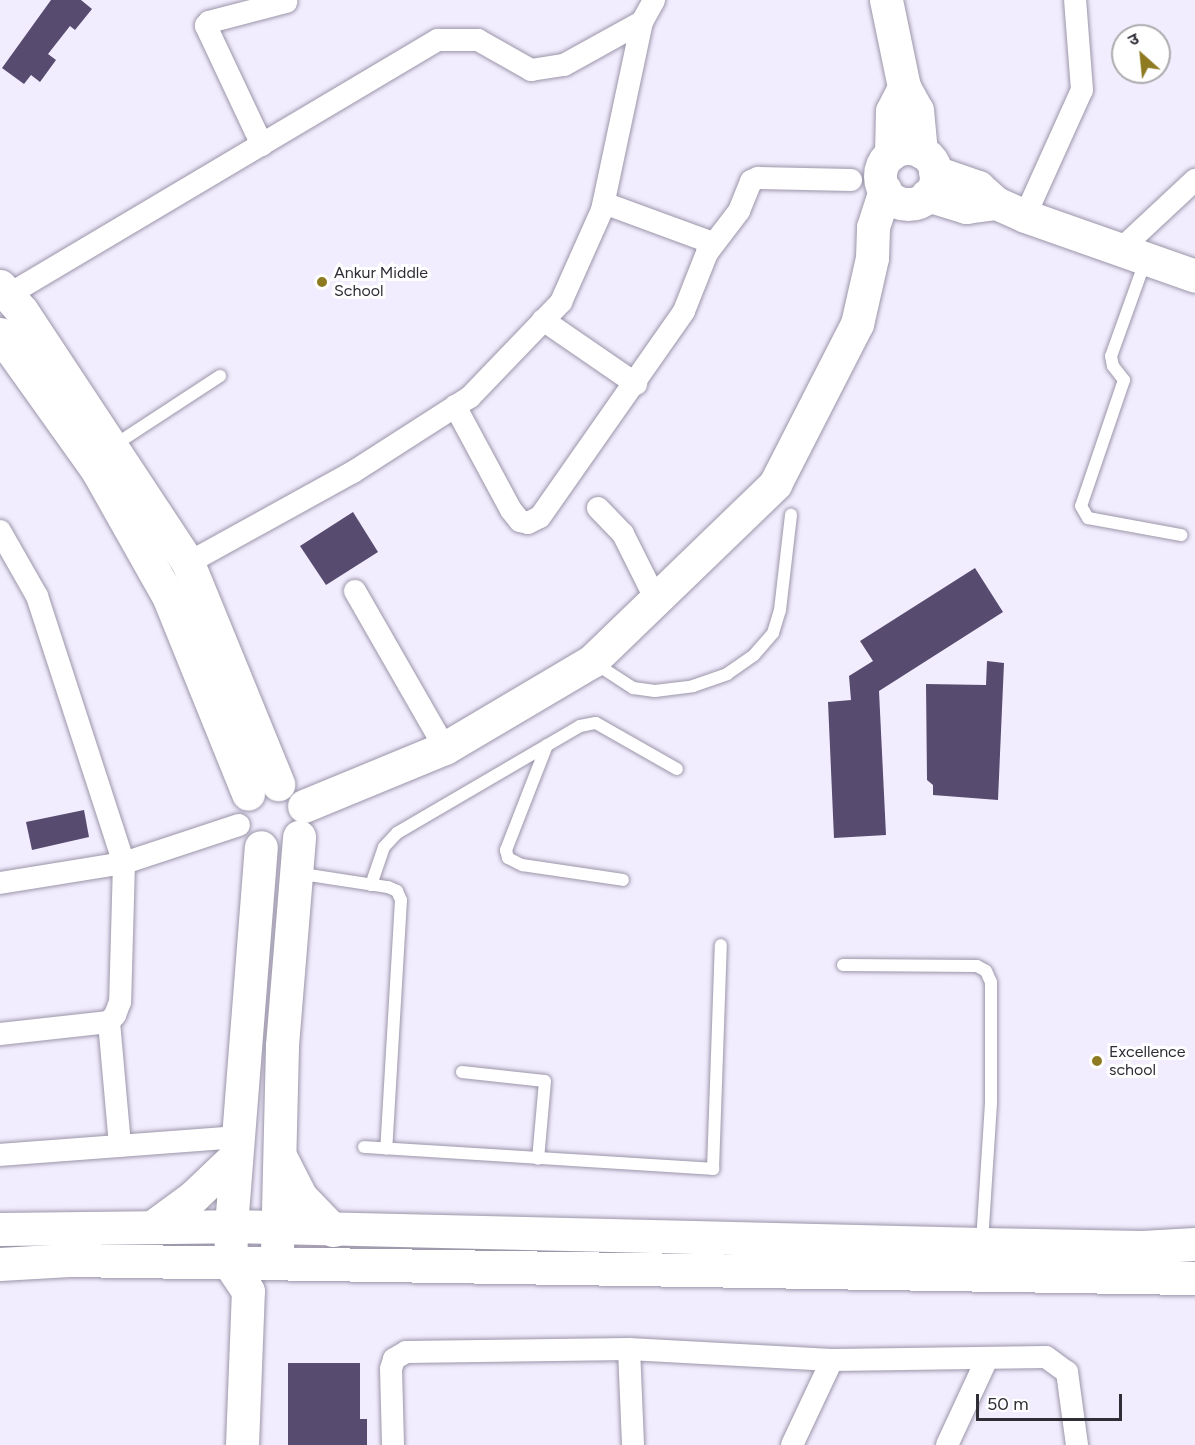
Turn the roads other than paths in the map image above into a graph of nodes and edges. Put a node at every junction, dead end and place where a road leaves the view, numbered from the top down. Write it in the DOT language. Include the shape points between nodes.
graph roads {
  1 [pos="654,0"];
  2 [pos="886,0"];
  3 [pos="1075,0"];
  4 [pos="286,2"];
  5 [pos="642,22"];
  6 [pos="262,145"];
  7 [pos="911,178"];
  8 [pos="851,180"];
  9 [pos="1195,180"];
  10 [pos="604,203"];
  11 [pos="1025,216"];
  12 [pos="713,243"];
  13 [pos="1134,253"];
  14 [pos="1195,276"];
  15 [pos="4,291"];
  16 [pos="543,320"];
  17 [pos="0,334"];
  18 [pos="220,376"];
  19 [pos="636,384"];
  20 [pos="455,406"];
  21 [pos="113,446"];
  22 [pos="598,508"];
  23 [pos="791,515"];
  24 [pos="0,531"];
  25 [pos="1181,535"];
  26 [pos="188,563"];
  27 [pos="355,591"];
  28 [pos="656,600"];
  29 [pos="592,661"];
  30 [pos="547,745"];
  31 [pos="445,748"];
  32 [pos="677,769"];
  33 [pos="263,789"];
  34 [pos="301,821"];
  35 [pos="250,836"];
  36 [pos="124,863"];
  37 [pos="295,873"];
  38 [pos="623,880"];
  39 [pos="1,881"];
  40 [pos="371,885"];
  41 [pos="721,945"];
  42 [pos="843,965"];
  43 [pos="109,1022"];
  44 [pos="0,1034"];
  45 [pos="462,1072"];
  46 [pos="120,1146"];
  47 [pos="236,1147"];
  48 [pos="364,1147"];
  49 [pos="386,1149"];
  50 [pos="278,1151"];
  51 [pos="0,1155"];
  52 [pos="538,1159"];
  53 [pos="231,1226"];
  54 [pos="152,1227"];
  55 [pos="71,1228"];
  56 [pos="0,1229"];
  57 [pos="277,1229"];
  58 [pos="333,1230"];
  59 [pos="982,1244"];
  60 [pos="1195,1244"];
  61 [pos="69,1260"];
  62 [pos="0,1263"];
  63 [pos="230,1264"];
  64 [pos="277,1264"];
  65 [pos="1195,1278"];
  66 [pos="248,1291"];
  67 [pos="628,1349"];
  68 [pos="987,1359"];
  69 [pos="832,1360"];
  70 [pos="238,1436"];
  71 [pos="393,1445"];
  72 [pos="633,1445"];
  73 [pos="792,1445"];
  74 [pos="947,1445"];
  75 [pos="1077,1445"];
  1 -- 5 [label="street"];
  2 -- 7 [label="street" via="904,87 892,111"];
  3 -- 11 [label="street" via="1082,90"];
  4 -- 6 [label="street" via="206,26"];
  5 -- 6 [label="street" via="564,65 531,70 478,40 438,40"];
  5 -- 10 [label="street"];
  6 -- 15 [label="street"];
  7 -- 11 [label="street" via="978,187 996,204"];
  7 -- 28 [label="street" via="892,240 872,258 857,324 775,484"];
  8 -- 12 [label="street" via="758,178 745,188 738,211"];
  9 -- 13 [label="street"];
  10 -- 12 [label="street"];
  10 -- 16 [label="street" via="561,302"];
  11 -- 13 [label="street"];
  12 -- 19 [label="street" via="691,298"];
  13 -- 14 [label="street"];
  13 -- 25 [label="lane" via="1111,356 1113,366 1124,380 1081,507 1088,518"];
  15 -- 21 [label="street"];
  16 -- 19 [label="street"];
  16 -- 20 [label="street" via="470,397"];
  17 -- 33 [label="street" via="97,470 169,598"];
  18 -- 21 [label="lane"];
  19 -- 20 [label="street" via="540,517 528,523 520,521 511,510"];
  20 -- 26 [label="street" via="353,472"];
  21 -- 26 [label="street"];
  22 -- 28 [label="street" via="623,534"];
  23 -- 29 [label="lane" via="780,610 773,633 754,655 727,674 693,686 655,691 633,688"];
  24 -- 36 [label="street" via="37,596"];
  26 -- 33 [label="street"];
  27 -- 31 [label="street"];
  28 -- 29 [label="street"];
  29 -- 31 [label="street"];
  30 -- 32 [label="lane" via="580,726 596,723"];
  30 -- 38 [label="lane" via="506,850 508,858 512,864"];
  30 -- 40 [label="lane" via="397,833 384,847"];
  31 -- 34 [label="street"];
  33 -- 34 [label="street" via="290,788"];
  33 -- 35 [label="street" via="242,803"];
  34 -- 35 [label="street" via="281,848"];
  34 -- 37 [label="street"];
  35 -- 36 [label="street"];
  35 -- 47 [label="street"];
  36 -- 39 [label="street"];
  36 -- 43 [label="street" via="120,1002"];
  37 -- 40 [label="lane"];
  37 -- 50 [label="street"];
  40 -- 49 [label="lane" via="397,891 401,900"];
  41 -- 52 [label="lane" via="713,1169"];
  42 -- 59 [label="lane" via="977,966 986,970 991,982 991,1103"];
  43 -- 44 [label="street"];
  43 -- 46 [label="street"];
  45 -- 52 [label="lane" via="545,1082"];
  46 -- 47 [label="street"];
  46 -- 51 [label="street"];
  47 -- 53 [label="street"];
  47 -- 54 [label="street" via="193,1197"];
  48 -- 49 [label="lane"];
  49 -- 52 [label="lane"];
  50 -- 57 [label="street"];
  50 -- 58 [label="street" via="301,1197"];
  53 -- 54 [label="street"];
  53 -- 57 [label="street"];
  53 -- 63 [label="street"];
  54 -- 55 [label="street"];
  55 -- 56 [label="street"];
  55 -- 61 [label="street"];
  57 -- 58 [label="street"];
  57 -- 64 [label="street"];
  58 -- 59 [label="street"];
  59 -- 60 [label="street"];
  61 -- 62 [label="street"];
  61 -- 63 [label="street"];
  63 -- 64 [label="street"];
  63 -- 66 [label="street"];
  64 -- 65 [label="street"];
  64 -- 66 [label="street"];
  66 -- 70 [label="street"];
  67 -- 69 [label="street"];
  67 -- 71 [label="street" via="406,1352 394,1359 391,1369"];
  67 -- 72 [label="street"];
  68 -- 69 [label="street"];
  68 -- 74 [label="street"];
  68 -- 75 [label="street" via="1046,1357 1059,1363 1067,1372"];
  69 -- 73 [label="street"];
}
